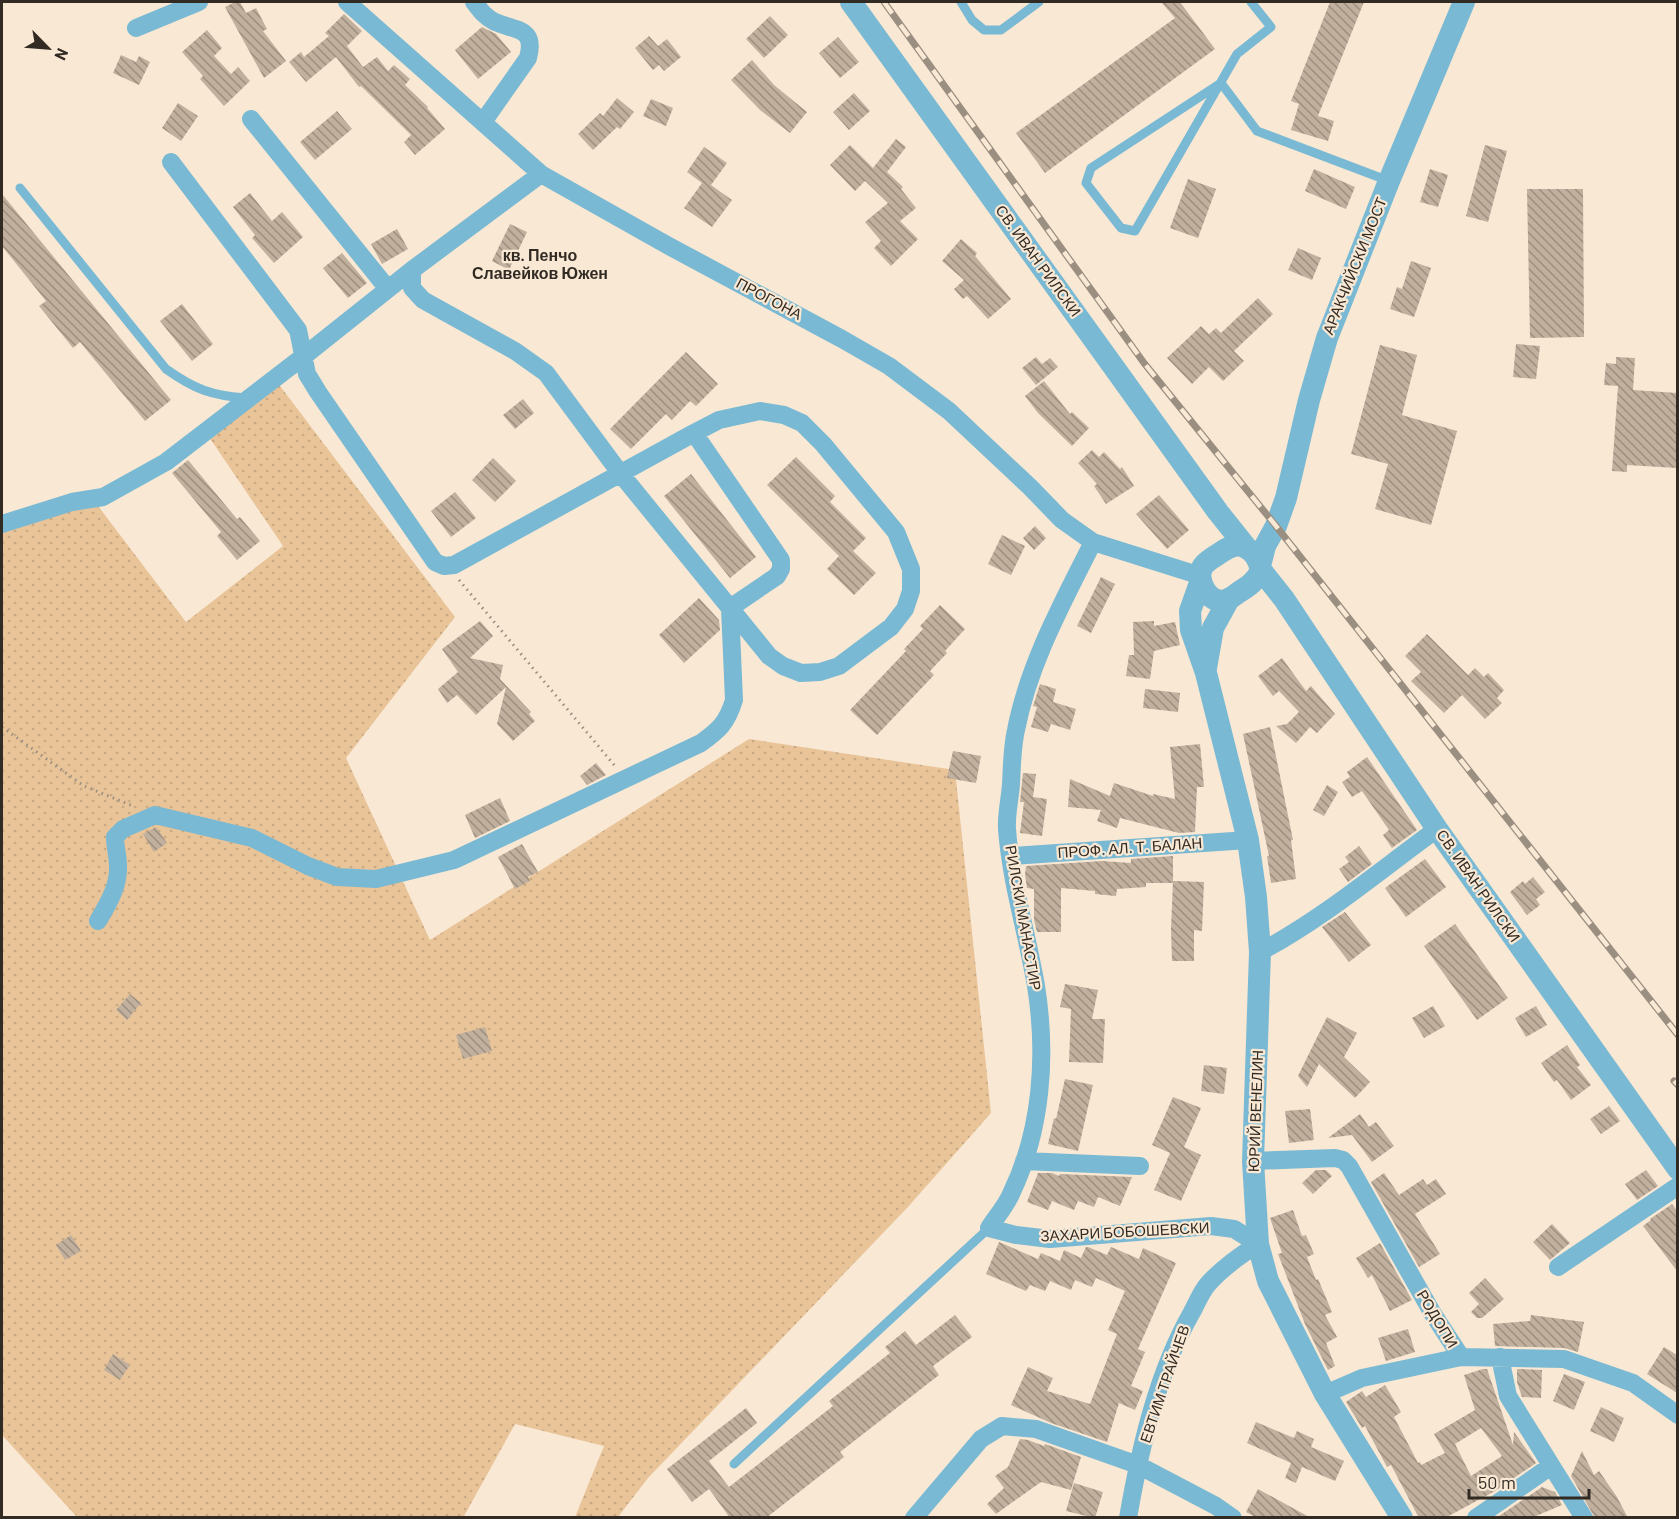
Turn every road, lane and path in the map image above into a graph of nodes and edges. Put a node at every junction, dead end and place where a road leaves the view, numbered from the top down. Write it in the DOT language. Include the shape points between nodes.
graph roads {
  1 [pos="199,2"];
  2 [pos="347,2"];
  3 [pos="474,2"];
  4 [pos="851,2"];
  5 [pos="961,2"];
  6 [pos="1038,2"];
  7 [pos="1251,2"];
  8 [pos="1464,2"];
  9 [pos="136,28"];
  10 [pos="1221,83"];
  11 [pos="251,119"];
  12 [pos="483,122"];
  13 [pos="171,162"];
  14 [pos="541,174"];
  15 [pos="1389,180"];
  16 [pos="20,188"];
  17 [pos="412,270"];
  18 [pos="388,288"];
  19 [pos="304,356"];
  20 [pos="247,398"];
  21 [pos="694,433"];
  22 [pos="620,473"];
  23 [pos="2,524"];
  24 [pos="1093,542"];
  25 [pos="1252,558"];
  26 [pos="454,565"];
  27 [pos="1201,578"];
  28 [pos="1228,599"];
  29 [pos="730,608"];
  30 [pos="1206,673"];
  31 [pos="2,727"];
  32 [pos="626,779"];
  33 [pos="155,815"];
  34 [pos="1437,829"];
  35 [pos="1248,840"];
  36 [pos="1011,856"];
  37 [pos="98,921"];
  38 [pos="1260,952"];
  39 [pos="1024,1161"];
  40 [pos="1253,1161"];
  41 [pos="1140,1166"];
  42 [pos="1677,1169"];
  43 [pos="1677,1186"];
  44 [pos="989,1228"];
  45 [pos="1258,1244"];
  46 [pos="1558,1267"];
  47 [pos="1461,1357"];
  48 [pos="1500,1357"];
  49 [pos="1324,1394"];
  50 [pos="1677,1415"];
  51 [pos="734,1464"];
  52 [pos="1138,1465"];
  53 [pos="1551,1466"];
  54 [pos="914,1518"];
  55 [pos="1128,1518"];
  56 [pos="1233,1518"];
  57 [pos="1402,1518"];
  58 [pos="1476,1518"];
  59 [pos="1584,1518"];
  1 -- 9 [label="street"];
  2 -- 12 [label="street, ПРОГОНА"];
  3 -- 12 [label="street" via="494,21 528,35 531,46 528,58"];
  4 -- 25 [label="street, СВ. ИВАН РИЛСКИ"];
  5 -- 6 [label="lane" via="984,30 1001,30"];
  7 -- 10 [label="lane" via="1270,27 1237,54"];
  8 -- 15 [label="street, АРАКЧИЙСКИ МОСТ"];
  10 -- 10 [label="lane" via="1135,231 1121,228 1086,183 1091,168"];
  10 -- 15 [label="lane" via="1257,130"];
  11 -- 18 [label="street"];
  12 -- 14 [label="street, ПРОГОНА"];
  13 -- 19 [label="street" via="298,330"];
  14 -- 17 [label="street"];
  14 -- 24 [label="street, ПРОГОНА" via="889,366 949,411 1062,520"];
  15 -- 25 [label="street, АРАКЧИЙСКИ МОСТ" via="1327,338 1276,526"];
  16 -- 20 [label="lane" via="166,369 187,384 222,397"];
  17 -- 18 [label="street"];
  17 -- 22 [label="street" via="412,288 423,300 546,373"];
  18 -- 19 [label="street"];
  19 -- 20 [label="street"];
  19 -- 26 [label="street" via="307,374 318,392 435,562"];
  20 -- 23 [label="street" via="166,462 125,486 103,497 72,502"];
  21 -- 22 [label="street"];
  21 -- 29 [label="street" via="781,560 777,576"];
  21 -- 29 [label="street" via="720,420 760,411 802,423 896,532 911,569 911,591 905,609 891,627 839,666 820,672 801,673 783,666 769,656"];
  22 -- 26 [label="street"];
  22 -- 29 [label="street"];
  24 -- 27 [label="street, ПРОГОНА"];
  24 -- 36 [label="street, РИЛСКИ МАНАСТИР" via="1026,689 1016,732 1007,828"];
  25 -- 27 [label="street, ЮРИЙ ВЕНЕЛИН" via="1208,561"];
  25 -- 28 [label="street"];
  25 -- 34 [label="street, СВ. ИВАН РИЛСКИ" via="1273,592 1284,598"];
  26 -- 32 [label="path" via="455,576"];
  27 -- 28 [label="street" via="1212,598"];
  27 -- 30 [label="street, ЮРИЙ ВЕНЕЛИН" via="1192,601 1190,622"];
  28 -- 30 [label="street, ЮРИЙ ВЕНЕЛИН" via="1213,628"];
  29 -- 32 [label="street" via="734,700 730,714 720,729 701,743"];
  30 -- 35 [label="street, ЮРИЙ ВЕНЕЛИН"];
  31 -- 33 [label="path" via="84,786"];
  32 -- 33 [label="street" via="454,860 376,879 337,877 252,838"];
  33 -- 37 [label="street" via="123,829 115,837 117,876"];
  34 -- 38 [label="street" via="1327,911"];
  34 -- 42 [label="street, СВ. ИВАН РИЛСКИ"];
  35 -- 36 [label="street, ПРОФ. АЛ. Т. БАЛАН"];
  35 -- 38 [label="street, ЮРИЙ ВЕНЕЛИН"];
  36 -- 39 [label="street, РИЛСКИ МАНАСТИР" via="1041,1029 1039,1093"];
  38 -- 40 [label="street, ЮРИЙ ВЕНЕЛИН"];
  39 -- 41 [label="street"];
  39 -- 44 [label="street, РИЛСКИ МАНАСТИР" via="1011,1196"];
  40 -- 45 [label="street, ЮРИЙ ВЕНЕЛИН"];
  40 -- 47 [label="street, РОДОПИ" via="1343,1160"];
  43 -- 46 [label="street"];
  44 -- 45 [label="street, ЗАХАРИ БОБОШЕВСКИ" via="1050,1239 1211,1226 1234,1229"];
  44 -- 51 [label="lane"];
  45 -- 49 [label="street, ЮРИЙ ВЕНЕЛИН" via="1268,1281"];
  45 -- 52 [label="street, ЕВТИМ ТРАЙЧЕВ" via="1235,1258 1206,1285 1185,1322 1152,1411"];
  47 -- 48 [label="street, РОДОПИ"];
  47 -- 49 [label="street" via="1362,1378"];
  48 -- 50 [label="street, РОДОПИ" via="1564,1359 1633,1383"];
  48 -- 53 [label="street" via="1508,1396"];
  49 -- 57 [label="street, ЮРИЙ ВЕНЕЛИН"];
  52 -- 54 [label="street" via="1036,1429 1002,1426 981,1439"];
  52 -- 55 [label="street, ЕВТИМ ТРАЙЧЕВ"];
  52 -- 56 [label="street"];
  53 -- 58 [label="street"];
  53 -- 59 [label="street"];
}
